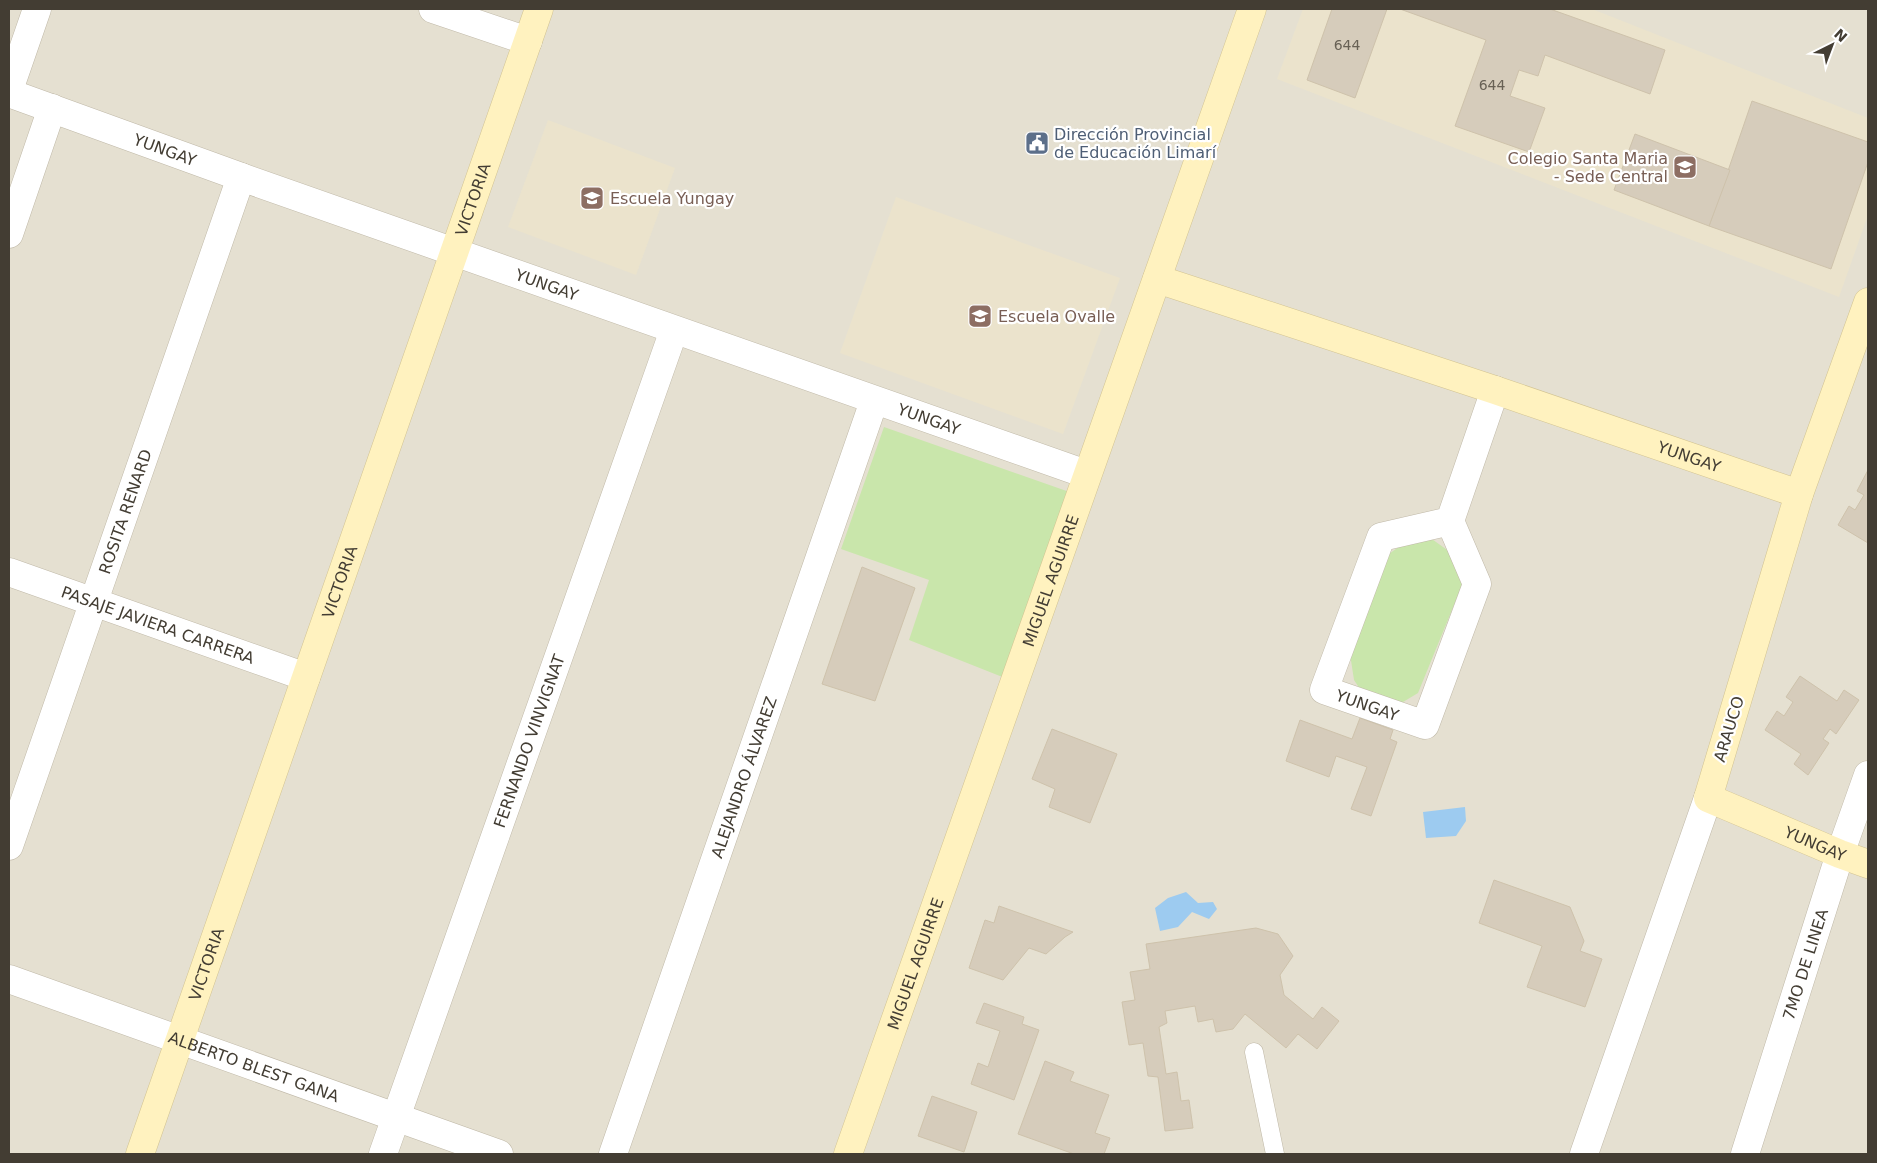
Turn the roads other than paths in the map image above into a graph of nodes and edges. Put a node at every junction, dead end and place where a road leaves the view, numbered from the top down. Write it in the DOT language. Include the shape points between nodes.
graph roads {
  1 [pos="38,9"];
  2 [pos="433,9"];
  3 [pos="539,9"];
  4 [pos="1252,9"];
  5 [pos="528,41"];
  6 [pos="9,92"];
  7 [pos="52,108"];
  8 [pos="241,177"];
  9 [pos="9,234"];
  10 [pos="455,252"];
  11 [pos="1157,279"];
  12 [pos="1868,302"];
  13 [pos="674,330"];
  14 [pos="1495,390"];
  15 [pos="874,401"];
  16 [pos="1086,474"];
  17 [pos="1799,494"];
  18 [pos="1450,521"];
  19 [pos="9,572"];
  20 [pos="93,602"];
  21 [pos="306,677"];
  22 [pos="1868,776"];
  23 [pos="1708,798"];
  24 [pos="9,846"];
  25 [pos="1840,854"];
  26 [pos="1868,864"];
  27 [pos="9,979"];
  28 [pos="180,1040"];
  29 [pos="1254,1052"];
  30 [pos="397,1118"];
  31 [pos="140,1154"];
  32 [pos="383,1154"];
  33 [pos="499,1154"];
  34 [pos="613,1154"];
  35 [pos="848,1154"];
  36 [pos="1275,1154"];
  37 [pos="1584,1154"];
  38 [pos="1744,1154"];
  1 -- 6 [label="street"];
  2 -- 5 [label="street"];
  3 -- 5 [label="street, VICTORIA"];
  4 -- 11 [label="street, MIGUEL AGUIRRE"];
  5 -- 10 [label="street, VICTORIA"];
  6 -- 7 [label="street, YUNGAY"];
  7 -- 8 [label="street, YUNGAY"];
  7 -- 9 [label="street"];
  8 -- 10 [label="street, YUNGAY"];
  8 -- 20 [label="street, ROSITA RENARD"];
  10 -- 13 [label="street, YUNGAY"];
  10 -- 21 [label="street, VICTORIA"];
  11 -- 14 [label="street, YUNGAY"];
  11 -- 16 [label="street, MIGUEL AGUIRRE"];
  12 -- 17 [label="street, ARAUCO"];
  13 -- 15 [label="street, YUNGAY"];
  13 -- 30 [label="street, FERNANDO VINVIGNAT"];
  14 -- 17 [label="street, YUNGAY"];
  14 -- 18 [label="street"];
  15 -- 16 [label="street, YUNGAY"];
  15 -- 34 [label="street, ALEJANDRO ÁLVAREZ"];
  16 -- 35 [label="street, MIGUEL AGUIRRE"];
  17 -- 23 [label="street, ARAUCO"];
  18 -- 18 [label="street, YUNGAY" via="1477,584 1425,725 1324,690 1381,537"];
  19 -- 20 [label="street, PASAJE JAVIERA CARRERA"];
  20 -- 21 [label="street, PASAJE JAVIERA CARRERA"];
  20 -- 24 [label="street, ROSITA RENARD"];
  21 -- 28 [label="street, VICTORIA"];
  22 -- 25 [label="street, 7MO DE LINEA"];
  23 -- 25 [label="street, YUNGAY"];
  23 -- 37 [label="street, ARAUCO"];
  25 -- 26 [label="street, YUNGAY"];
  25 -- 38 [label="street, 7MO DE LINEA"];
  27 -- 28 [label="street, ALBERTO BLEST GANA"];
  28 -- 30 [label="street, ALBERTO BLEST GANA"];
  28 -- 31 [label="street, VICTORIA"];
  29 -- 36 [label="lane"];
  30 -- 32 [label="street, FERNANDO VINVIGNAT"];
  30 -- 33 [label="street, ALBERTO BLEST GANA"];
}
